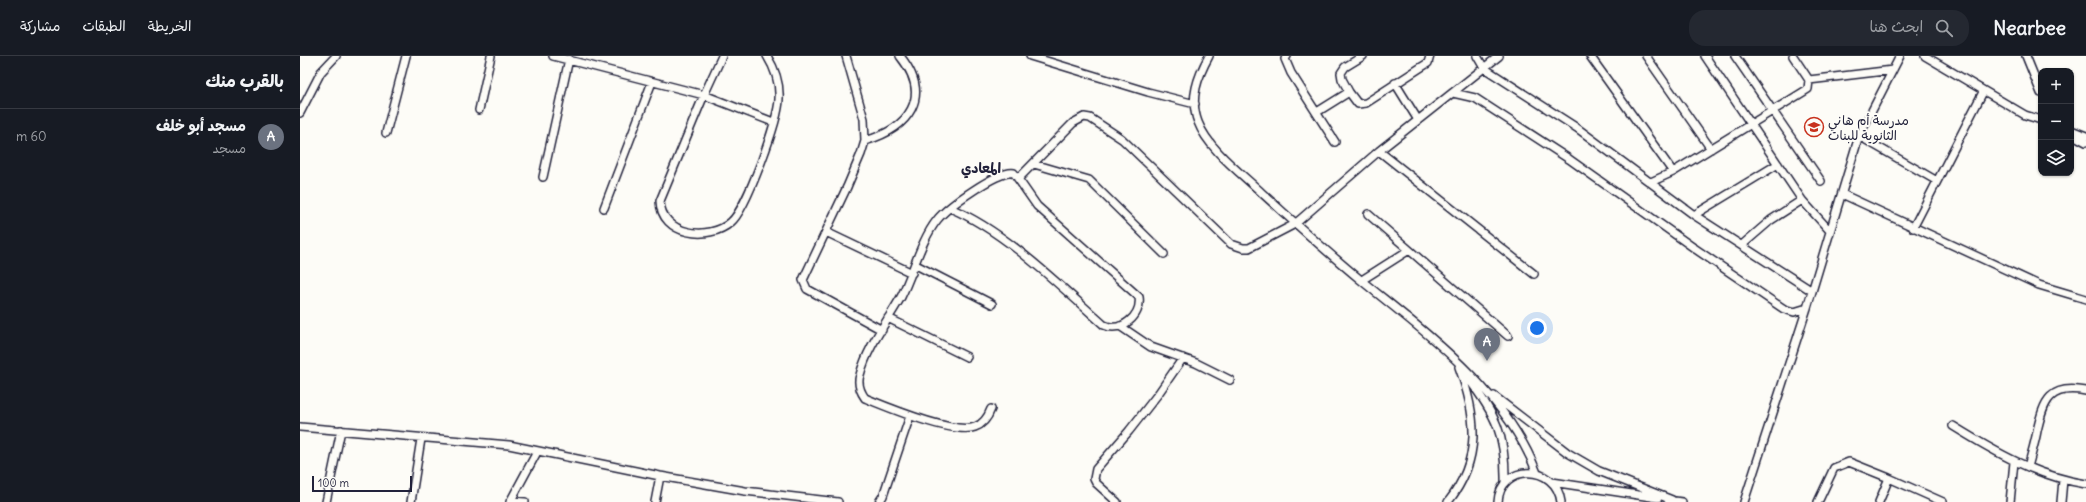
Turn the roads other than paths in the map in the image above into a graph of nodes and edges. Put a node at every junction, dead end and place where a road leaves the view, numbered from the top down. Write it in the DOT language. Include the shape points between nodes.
graph roads {
  1 [pos="336,56"];
  2 [pos="406,56"];
  3 [pos="491,56"];
  4 [pos="553,56"];
  5 [pos="722,56"];
  6 [pos="767,56"];
  7 [pos="846,56"];
  8 [pos="900,56"];
  9 [pos="1030,56"];
  10 [pos="1210,56"];
  11 [pos="1287,56"];
  12 [pos="1363,56"];
  13 [pos="1430,56"];
  14 [pos="1477,56"];
  15 [pos="1499,56"];
  16 [pos="1590,56"];
  17 [pos="1646,56"];
  18 [pos="1705,56"];
  19 [pos="1735,56"];
  20 [pos="1793,56"];
  21 [pos="1900,56"];
  22 [pos="1925,56"];
  23 [pos="2026,56"];
  24 [pos="569,59"];
  25 [pos="1484,68"];
  26 [pos="1892,70"];
  27 [pos="1809,80"];
  28 [pos="652,82"];
  29 [pos="1395,84"];
  30 [pos="2038,86"];
  31 [pos="1349,92"];
  32 [pos="1983,92"];
  33 [pos="1453,93"];
  34 [pos="704,95"];
  35 [pos="1195,104"];
  36 [pos="479,110"];
  37 [pos="1317,112"];
  38 [pos="1773,112"];
  39 [pos="300,113"];
  40 [pos="2038,119"];
  41 [pos="1418,120"];
  42 [pos="773,122"];
  43 [pos="1751,125"];
  44 [pos="2074,131"];
  45 [pos="386,133"];
  46 [pos="1859,136"];
  47 [pos="2074,136"];
  48 [pos="2086,136"];
  49 [pos="865,141"];
  50 [pos="1335,142"];
  51 [pos="2086,142"];
  52 [pos="1711,149"];
  53 [pos="1379,151"];
  54 [pos="1034,164"];
  55 [pos="1778,164"];
  56 [pos="1673,172"];
  57 [pos="543,177"];
  58 [pos="1018,179"];
  59 [pos="1821,181"];
  60 [pos="1937,181"];
  61 [pos="1650,182"];
  62 [pos="1842,194"];
  63 [pos="1802,200"];
  64 [pos="604,208"];
  65 [pos="950,208"];
  66 [pos="1368,214"];
  67 [pos="1694,215"];
  68 [pos="1295,224"];
  69 [pos="1913,228"];
  70 [pos="1830,231"];
  71 [pos="826,232"];
  72 [pos="1742,245"];
  73 [pos="1409,250"];
  74 [pos="1164,254"];
  75 [pos="916,265"];
  76 [pos="912,273"];
  77 [pos="1534,274"];
  78 [pos="1362,280"];
  79 [pos="1812,291"];
  80 [pos="2086,299"];
  81 [pos="992,304"];
  82 [pos="1807,308"];
  83 [pos="888,318"];
  84 [pos="1120,326"];
  85 [pos="882,330"];
  86 [pos="1508,336"];
  87 [pos="967,357"];
  88 [pos="1452,357"];
  89 [pos="1182,358"];
  90 [pos="1460,367"];
  91 [pos="1230,380"];
  92 [pos="1479,383"];
  93 [pos="2086,391"];
  94 [pos="991,409"];
  95 [pos="910,416"];
  96 [pos="300,426"];
  97 [pos="1953,426"];
  98 [pos="341,430"];
  99 [pos="421,439"];
  100 [pos="537,452"];
  101 [pos="2014,462"];
  102 [pos="2028,467"];
  103 [pos="1537,473"];
  104 [pos="660,476"];
  105 [pos="1889,478"];
  106 [pos="2063,480"];
  107 [pos="1552,482"];
  108 [pos="1505,483"];
  109 [pos="2086,484"];
  110 [pos="1672,500"];
  111 [pos="510,501"];
  112 [pos="1497,501"];
  113 [pos="1938,501"];
  114 [pos="326,502"];
  115 [pos="410,502"];
  116 [pos="525,502"];
  117 [pos="656,502"];
  118 [pos="838,502"];
  119 [pos="879,502"];
  120 [pos="1117,502"];
  121 [pos="1448,502"];
  122 [pos="1561,502"];
  123 [pos="1682,502"];
  124 [pos="1744,502"];
  125 [pos="1818,502"];
  126 [pos="1879,502"];
  127 [pos="2010,502"];
  128 [pos="2061,502"];
  1 -- 39 [label="street" via="321,72"];
  2 -- 45 [label="street"];
  3 -- 36 [label="street"];
  4 -- 24 [label="street"];
  5 -- 34 [label="street"];
  6 -- 42 [label="street" via="779,88 779,106"];
  7 -- 49 [label="street" via="864,118"];
  8 -- 49 [label="street" via="914,79 914,103 895,128 883,136"];
  9 -- 35 [label="street"];
  10 -- 35 [label="street" via="1197,83"];
  11 -- 37 [label="street" via="1287,66"];
  12 -- 31 [label="street" via="1345,67 1341,73"];
  13 -- 29 [label="street" via="1428,62"];
  14 -- 25 [label="street"];
  15 -- 25 [label="street"];
  16 -- 56 [label="street"];
  17 -- 52 [label="street"];
  18 -- 43 [label="street"];
  19 -- 38 [label="street"];
  20 -- 27 [label="street"];
  21 -- 26 [label="street"];
  22 -- 32 [label="street"];
  23 -- 30 [label="street"];
  24 -- 28 [label="street"];
  24 -- 57 [label="street"];
  25 -- 33 [label="street"];
  25 -- 61 [label="street" via="1577,128"];
  26 -- 27 [label="street"];
  26 -- 46 [label="street"];
  27 -- 38 [label="street" via="1808,89"];
  28 -- 34 [label="street"];
  28 -- 64 [label="street"];
  29 -- 31 [label="street" via="1363,104 1357,103"];
  29 -- 41 [label="street"];
  31 -- 37 [label="street"];
  32 -- 40 [label="street" via="2025,115"];
  32 -- 60 [label="street"];
  33 -- 41 [label="street"];
  33 -- 82 [label="street" via="1475,98 1550,146 1784,309 1794,312"];
  34 -- 42 [label="street"];
  34 -- 42 [label="street" via="660,201 660,210 664,218 684,232 703,233 716,230 735,218 758,168"];
  35 -- 68 [label="street" via="1198,123 1211,142"];
  37 -- 50 [label="street"];
  38 -- 43 [label="street"];
  38 -- 59 [label="street"];
  41 -- 53 [label="street"];
  43 -- 52 [label="street"];
  43 -- 55 [label="street"];
  44 -- 48 [label="street"];
  46 -- 60 [label="street"];
  46 -- 62 [label="street"];
  47 -- 51 [label="street"];
  49 -- 71 [label="street"];
  52 -- 56 [label="street"];
  53 -- 68 [label="street"];
  53 -- 77 [label="street"];
  54 -- 58 [label="street"];
  54 -- 68 [label="street" via="1073,123 1087,117 1122,139 1222,236 1237,247 1249,248"];
  54 -- 74 [label="street" via="1089,180"];
  55 -- 63 [label="street"];
  55 -- 67 [label="street"];
  56 -- 61 [label="street"];
  58 -- 65 [label="street" via="1012,172 999,175"];
  58 -- 84 [label="street" via="1037,206 1139,297 1138,313"];
  60 -- 69 [label="street"];
  61 -- 67 [label="street"];
  62 -- 69 [label="street"];
  62 -- 70 [label="street"];
  63 -- 70 [label="street"];
  63 -- 72 [label="street" via="1771,220"];
  65 -- 75 [label="street" via="934,224"];
  65 -- 84 [label="street" via="969,216 1016,250 1104,325 1109,328"];
  66 -- 73 [label="street"];
  67 -- 72 [label="street"];
  68 -- 78 [label="street"];
  69 -- 80 [label="street" via="2039,285"];
  70 -- 79 [label="street"];
  71 -- 76 [label="street"];
  71 -- 85 [label="street" via="803,280 804,287"];
  72 -- 79 [label="street"];
  73 -- 78 [label="street"];
  73 -- 86 [label="street"];
  75 -- 76 [label="street"];
  75 -- 81 [label="street"];
  76 -- 83 [label="street"];
  78 -- 88 [label="street"];
  79 -- 82 [label="street"];
  82 -- 124 [label="street"];
  83 -- 85 [label="street"];
  83 -- 87 [label="street"];
  84 -- 89 [label="street" via="1143,344"];
  85 -- 95 [label="street" via="870,350 860,376 860,390 865,398"];
  88 -- 90 [label="street"];
  88 -- 92 [label="street"];
  89 -- 91 [label="street"];
  89 -- 120 [label="street" via="1158,394 1096,469 1096,483"];
  90 -- 108 [label="street" via="1496,420 1503,446"];
  90 -- 121 [label="street" via="1473,417 1473,450 1465,476"];
  92 -- 103 [label="street" via="1502,412"];
  92 -- 110 [label="street" via="1568,453 1611,476"];
  93 -- 102 [label="street" via="2062,390 2047,399 2040,415"];
  94 -- 95 [label="street" via="986,420 968,428"];
  95 -- 119 [label="street"];
  96 -- 98 [label="street"];
  97 -- 101 [label="street"];
  98 -- 99 [label="street"];
  98 -- 114 [label="street"];
  99 -- 100 [label="street" via="509,445"];
  99 -- 115 [label="street"];
  100 -- 104 [label="street"];
  100 -- 111 [label="street"];
  101 -- 102 [label="street"];
  101 -- 127 [label="street"];
  102 -- 106 [label="street"];
  103 -- 107 [label="street"];
  103 -- 108 [label="street" via="1519,474"];
  104 -- 117 [label="street"];
  104 -- 118 [label="street" via="746,491"];
  105 -- 113 [label="street"];
  105 -- 125 [label="street" via="1849,462 1844,463 1834,468"];
  105 -- 126 [label="street"];
  106 -- 109 [label="street"];
  106 -- 128 [label="street"];
  107 -- 110 [label="street"];
  107 -- 122 [label="street"];
  108 -- 112 [label="street"];
  110 -- 123 [label="street"];
  111 -- 116 [label="street"];
}
